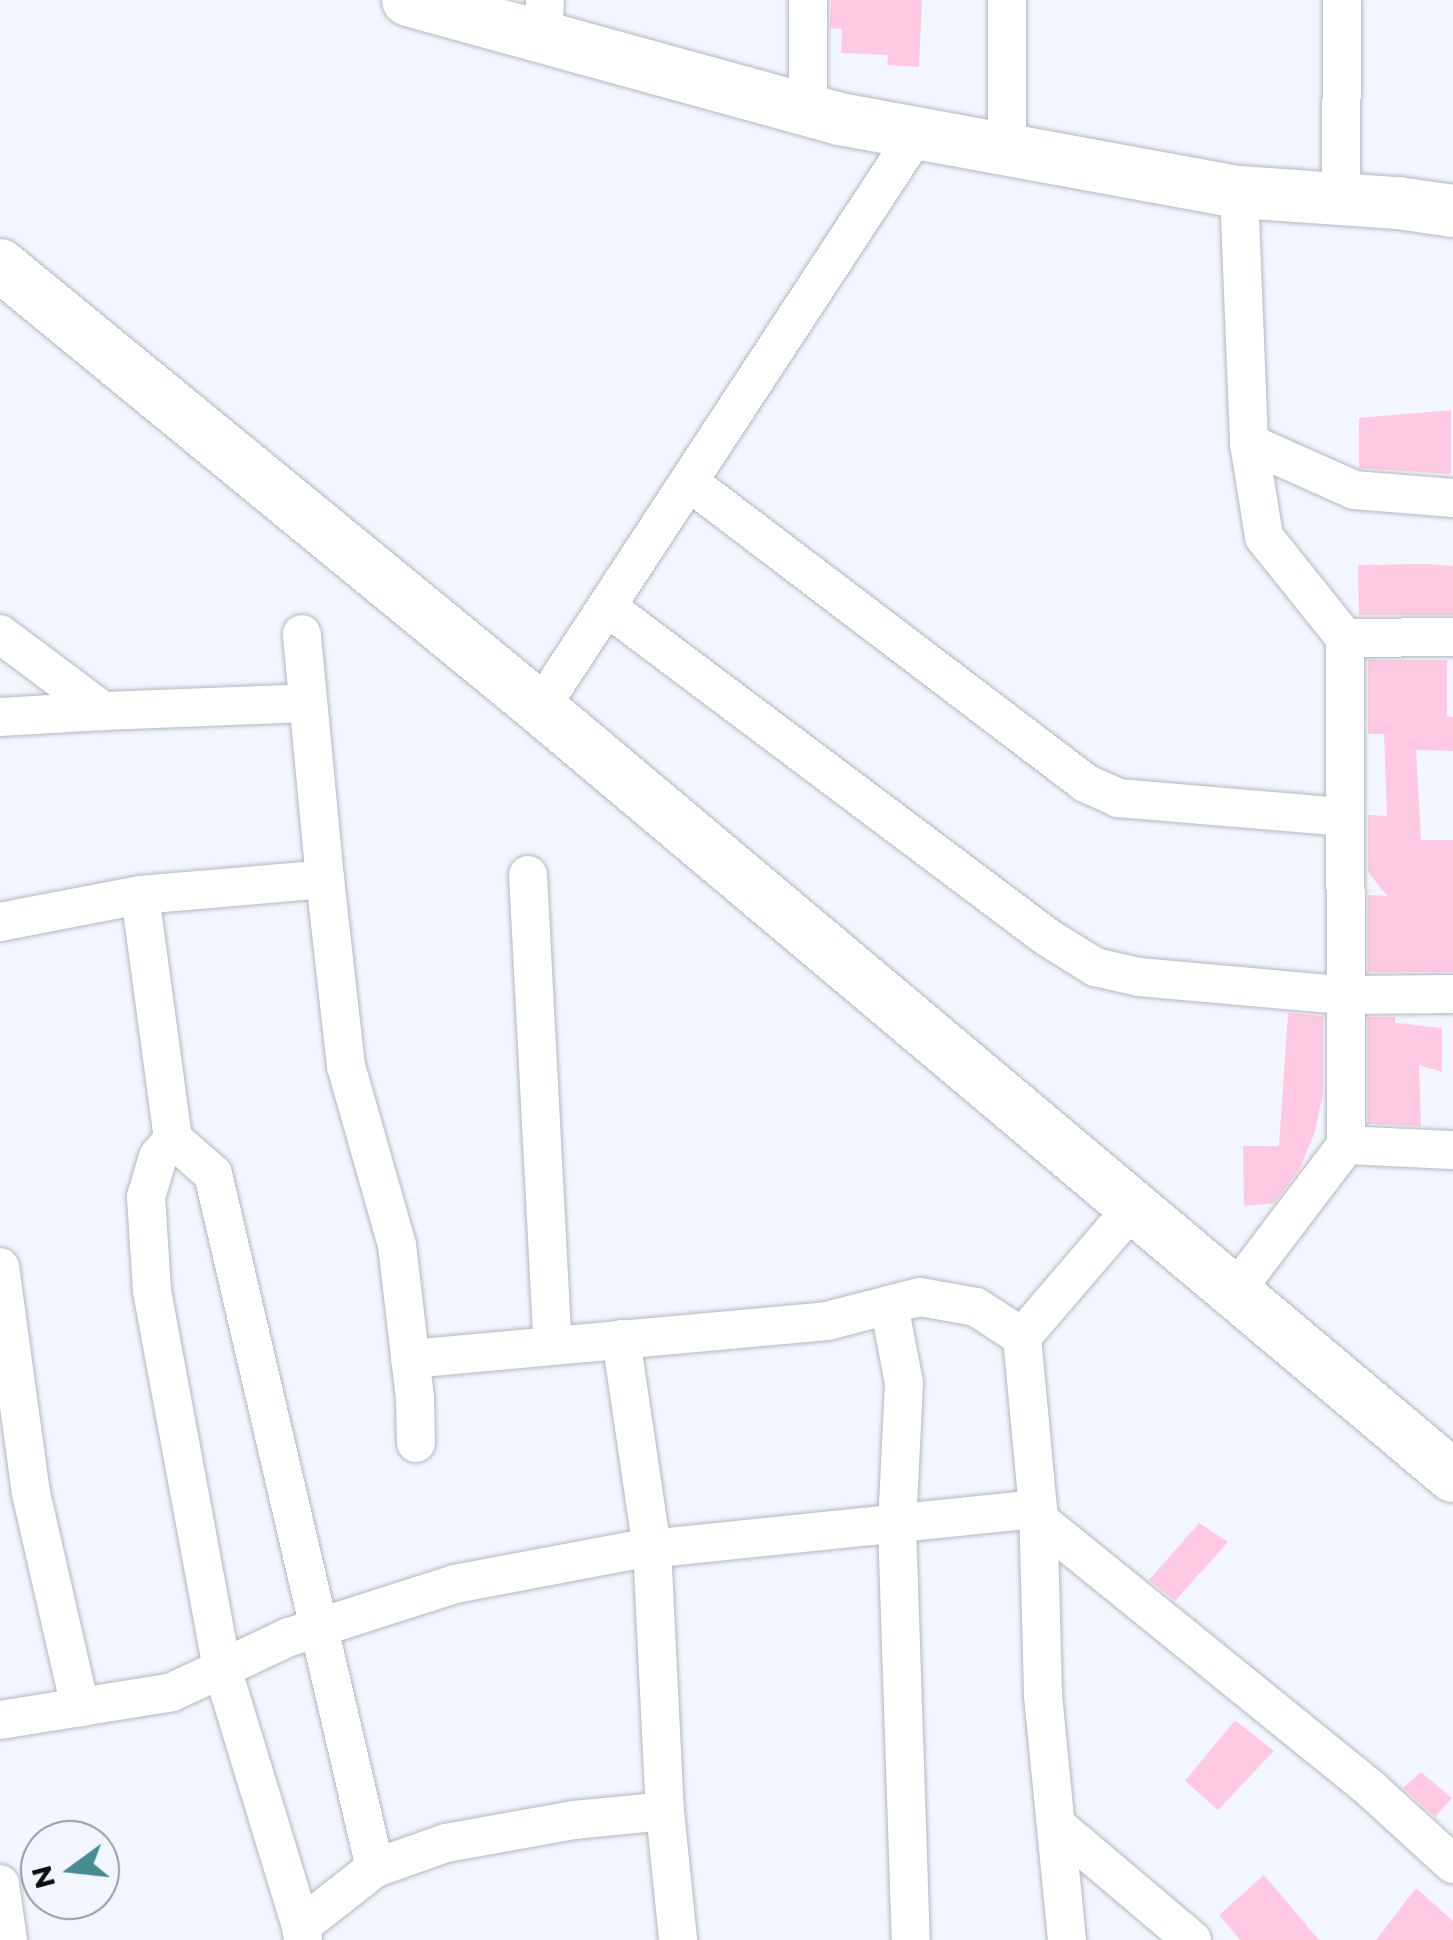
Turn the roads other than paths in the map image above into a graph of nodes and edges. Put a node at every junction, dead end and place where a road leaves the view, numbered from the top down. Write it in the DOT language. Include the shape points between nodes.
graph roads {
  1 [pos="408,0"];
  2 [pos="808,0"];
  3 [pos="1007,0"];
  4 [pos="1342,0"];
  5 [pos="544,19"];
  6 [pos="808,111"];
  7 [pos="917,134"];
  8 [pos="1007,150"];
  9 [pos="1239,192"];
  10 [pos="1341,199"];
  11 [pos="1453,211"];
  12 [pos="0,266"];
  13 [pos="1249,443"];
  14 [pos="688,482"];
  15 [pos="1453,498"];
  16 [pos="607,606"];
  17 [pos="0,634"];
  18 [pos="302,634"];
  19 [pos="1345,638"];
  20 [pos="1453,638"];
  21 [pos="308,703"];
  22 [pos="540,708"];
  23 [pos="103,710"];
  24 [pos="0,718"];
  25 [pos="1342,818"];
  26 [pos="528,875"];
  27 [pos="325,879"];
  28 [pos="140,894"];
  29 [pos="0,922"];
  30 [pos="1453,994"];
  31 [pos="1342,995"];
  32 [pos="173,1139"];
  33 [pos="1346,1145"];
  34 [pos="1453,1150"];
  35 [pos="1131,1210"];
  36 [pos="0,1267"];
  37 [pos="1233,1294"];
  38 [pos="1057,1296"];
  39 [pos="889,1305"];
  40 [pos="976,1307"];
  41 [pos="1022,1337"];
  42 [pos="620,1339"];
  43 [pos="553,1345"];
  44 [pos="410,1359"];
  45 [pos="416,1443"];
  46 [pos="1453,1476"];
  47 [pos="1038,1514"];
  48 [pos="897,1525"];
  49 [pos="652,1548"];
  50 [pos="321,1629"];
  51 [pos="222,1668"];
  52 [pos="80,1707"];
  53 [pos="0,1720"];
  54 [pos="665,1811"];
  55 [pos="1056,1825"];
  56 [pos="1453,1864"];
  57 [pos="375,1868"];
  58 [pos="0,1884"];
  59 [pos="302,1933"];
  60 [pos="8,1940"];
  61 [pos="678,1940"];
  62 [pos="911,1940"];
  63 [pos="1068,1940"];
  64 [pos="1192,1940"];
  1 -- 5 [label="main road"];
  2 -- 6 [label="street"];
  3 -- 8 [label="street"];
  4 -- 10 [label="street"];
  5 -- 6 [label="main road"];
  6 -- 7 [label="main road"];
  7 -- 8 [label="main road"];
  7 -- 14 [label="street"];
  8 -- 9 [label="main road"];
  9 -- 10 [label="main road"];
  9 -- 13 [label="street"];
  10 -- 11 [label="main road"];
  12 -- 22 [label="main road"];
  13 -- 15 [label="street" via="1354,490"];
  13 -- 19 [label="street" via="1264,536"];
  14 -- 16 [label="street"];
  14 -- 25 [label="street" via="1085,783 1118,798"];
  16 -- 22 [label="street"];
  16 -- 31 [label="street" via="1047,937 1095,966 1139,978"];
  17 -- 23 [label="street"];
  18 -- 21 [label="street"];
  19 -- 20 [label="street"];
  19 -- 25 [label="street"];
  21 -- 23 [label="street"];
  21 -- 27 [label="street"];
  22 -- 35 [label="main road"];
  23 -- 24 [label="street"];
  25 -- 31 [label="street"];
  26 -- 43 [label="street"];
  27 -- 28 [label="street"];
  27 -- 44 [label="street" via="346,1066 396,1245"];
  28 -- 29 [label="street"];
  28 -- 32 [label="street"];
  30 -- 31 [label="street"];
  31 -- 33 [label="street"];
  32 -- 50 [label="street" via="213,1174"];
  32 -- 51 [label="street" via="158,1157 146,1197 152,1291"];
  33 -- 34 [label="street"];
  33 -- 37 [label="street"];
  35 -- 37 [label="main road"];
  35 -- 38 [label="street"];
  36 -- 52 [label="street" via="31,1493"];
  37 -- 46 [label="main road"];
  38 -- 40 [label="street"];
  38 -- 41 [label="street"];
  39 -- 40 [label="street" via="920,1297"];
  39 -- 42 [label="street" via="827,1321"];
  39 -- 48 [label="street" via="904,1383"];
  40 -- 41 [label="street"];
  41 -- 47 [label="street"];
  42 -- 43 [label="street"];
  42 -- 49 [label="street"];
  43 -- 44 [label="street"];
  44 -- 45 [label="street"];
  47 -- 48 [label="street"];
  47 -- 55 [label="street" via="1043,1694"];
  47 -- 56 [label="street"];
  48 -- 49 [label="street"];
  48 -- 62 [label="street"];
  49 -- 50 [label="street" via="456,1584"];
  49 -- 54 [label="street"];
  50 -- 51 [label="street"];
  50 -- 57 [label="street"];
  51 -- 52 [label="street" via="172,1692"];
  51 -- 59 [label="street"];
  52 -- 53 [label="street"];
  54 -- 57 [label="street" via="446,1843"];
  54 -- 61 [label="street"];
  55 -- 63 [label="street"];
  55 -- 64 [label="street"];
  57 -- 59 [label="street"];
  58 -- 60 [label="street"];
}
